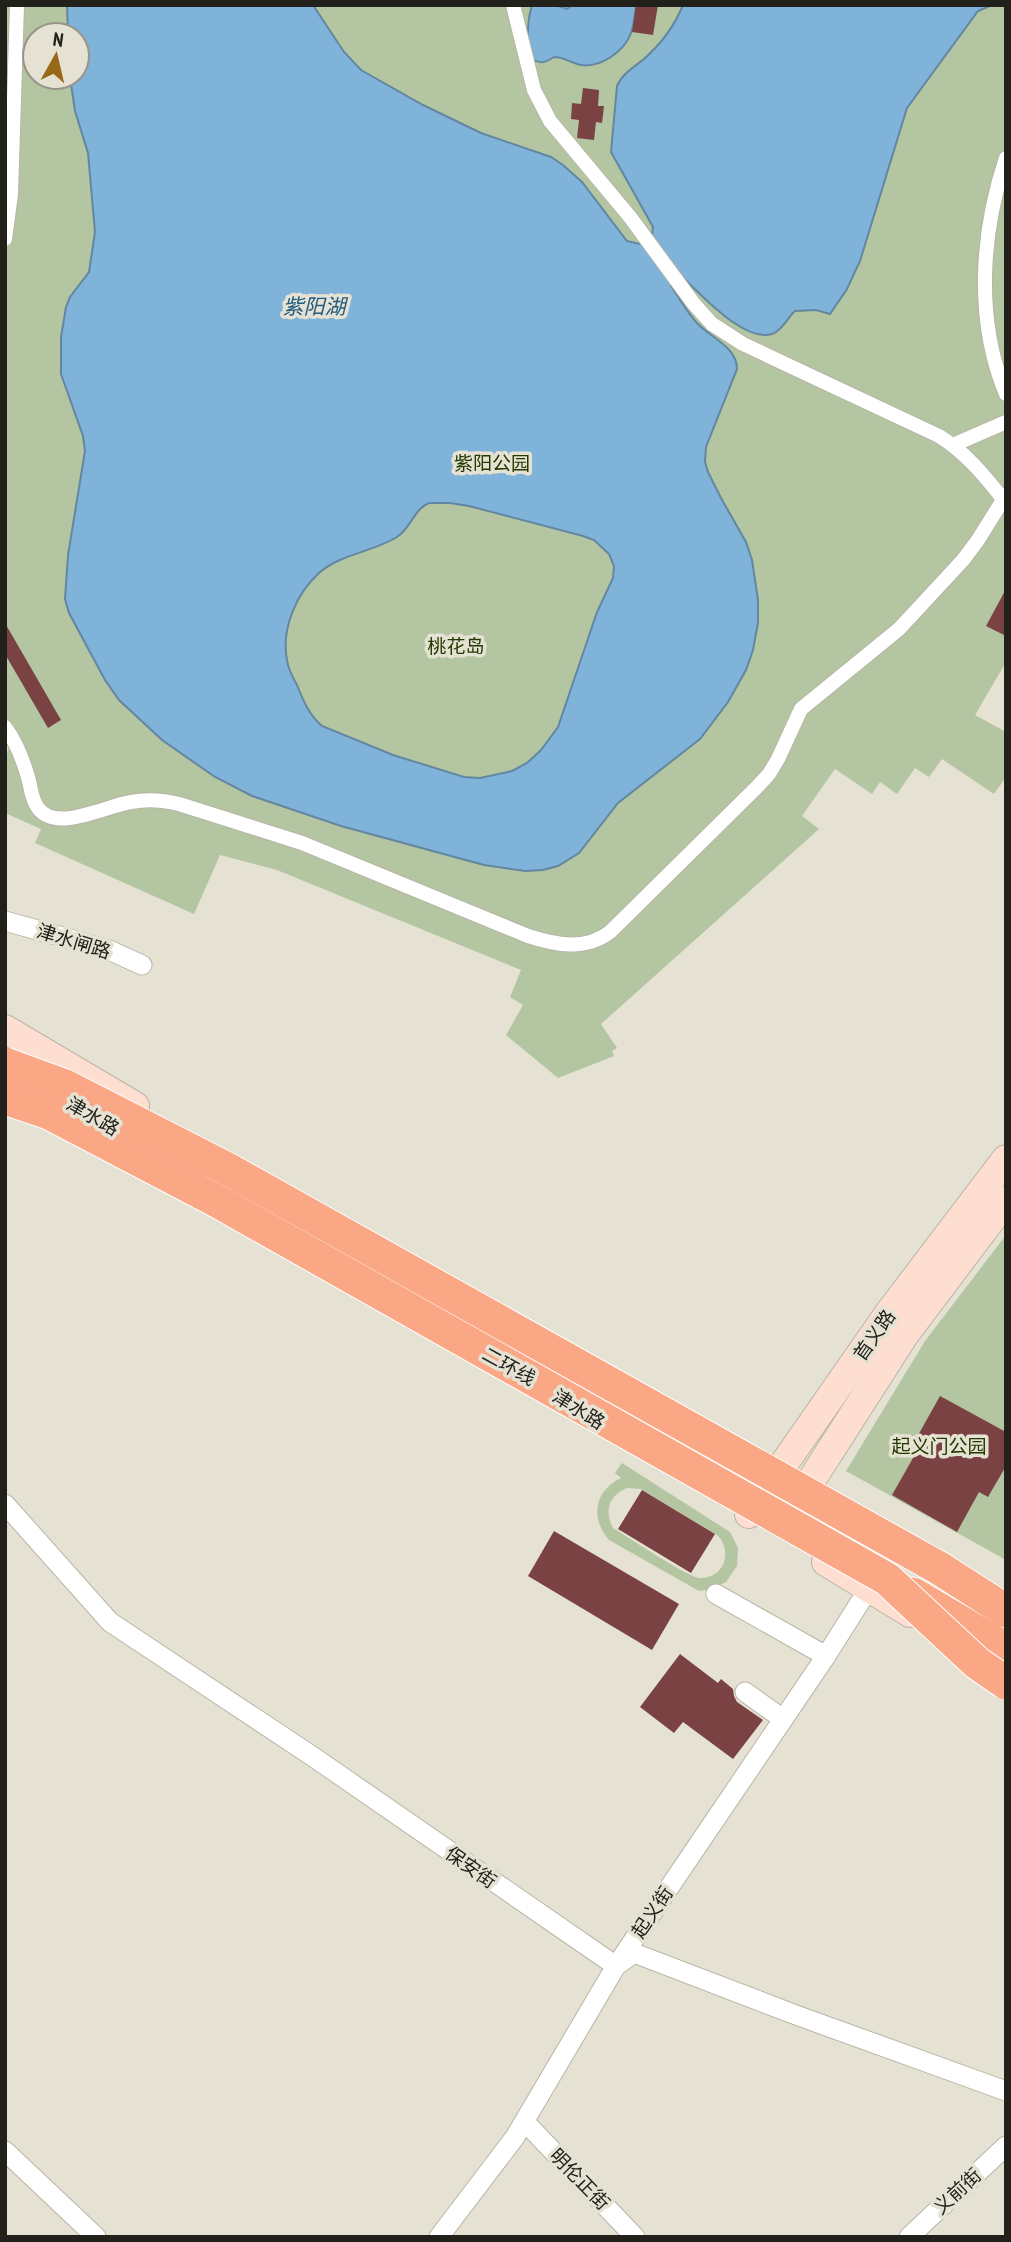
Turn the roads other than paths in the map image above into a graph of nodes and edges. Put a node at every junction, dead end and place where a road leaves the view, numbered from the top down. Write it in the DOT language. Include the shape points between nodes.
graph roads {
  1 [pos="17,5"];
  2 [pos="513,5"];
  3 [pos="1006,158"];
  4 [pos="5,239"];
  5 [pos="1006,394"];
  6 [pos="1006,422"];
  7 [pos="953,444"];
  8 [pos="1004,497"];
  9 [pos="5,727"];
  10 [pos="5,920"];
  11 [pos="142,965"];
  12 [pos="5,1029"];
  13 [pos="5,1065"];
  14 [pos="5,1098"];
  15 [pos="1006,1159"];
  16 [pos="1006,1200"];
  17 [pos="770,1484"];
  18 [pos="799,1501"];
  19 [pos="5,1504"];
  20 [pos="749,1514"];
  21 [pos="778,1532"];
  22 [pos="878,1584"];
  23 [pos="716,1594"];
  24 [pos="1006,1611"];
  25 [pos="1006,1618"];
  26 [pos="1006,1650"];
  27 [pos="826,1657"];
  28 [pos="1006,1670"];
  29 [pos="1006,1683"];
  30 [pos="745,1692"];
  31 [pos="783,1719"];
  32 [pos="615,1966"];
  33 [pos="1006,2091"];
  34 [pos="525,2122"];
  35 [pos="1006,2146"];
  36 [pos="5,2151"];
  37 [pos="96,2237"];
  38 [pos="439,2237"];
  39 [pos="635,2237"];
  40 [pos="909,2237"];
  1 -- 4 [label="street" via="11,194"];
  2 -- 7 [label="street" via="538,99 561,135 704,316 743,344"];
  3 -- 5 [label="street" via="988,232 984,279 990,332"];
  6 -- 7 [label="street"];
  7 -- 8 [label="street"];
  8 -- 9 [label="street" via="963,560 899,629 801,709 778,760 757,787 610,932 587,943 557,944 528,936 302,843 165,800 52,818 34,802 27,774"];
  10 -- 11 [label="street, 津水闸路" via="109,950"];
  12 -- 17 [label="main road, 津水路"];
  13 -- 20 [label="main road, 津水路" via="275,1223"];
  13 -- 24 [label="highway, 二环线, bridge" via="65,1086 229,1170 927,1561"];
  14 -- 22 [label="highway, 二环线, bridge" via="49,1113 217,1201"];
  15 -- 17 [label="main road, 首义路" via="889,1313"];
  16 -- 18 [label="main road, 首义路" via="905,1334"];
  17 -- 18 [label="main road, 津水路"];
  17 -- 20 [label="main road, 首义路"];
  18 -- 21 [label="main road, 首义路"];
  18 -- 25 [label="main road, 津水路"];
  19 -- 32 [label="street, 保安街" via="110,1622"];
  20 -- 21 [label="main road, 津水路"];
  21 -- 22 [label="main road, 津水路"];
  22 -- 26 [label="highway, 二环线, bridge"];
  22 -- 27 [label="street, 起义街"];
  22 -- 28 [label="main road, 津水路"];
  22 -- 29 [label="highway, bridge"];
  23 -- 27 [label="street"];
  27 -- 31 [label="street, 起义街"];
  30 -- 31 [label="street"];
  31 -- 32 [label="street, 起义街"];
  32 -- 33 [label="street" via="634,1953"];
  32 -- 34 [label="street, 起义街"];
  34 -- 38 [label="street, 起义街"];
  34 -- 39 [label="street, 明伦正街"];
  35 -- 40 [label="street, 义前街"];
  36 -- 37 [label="street"];
}
